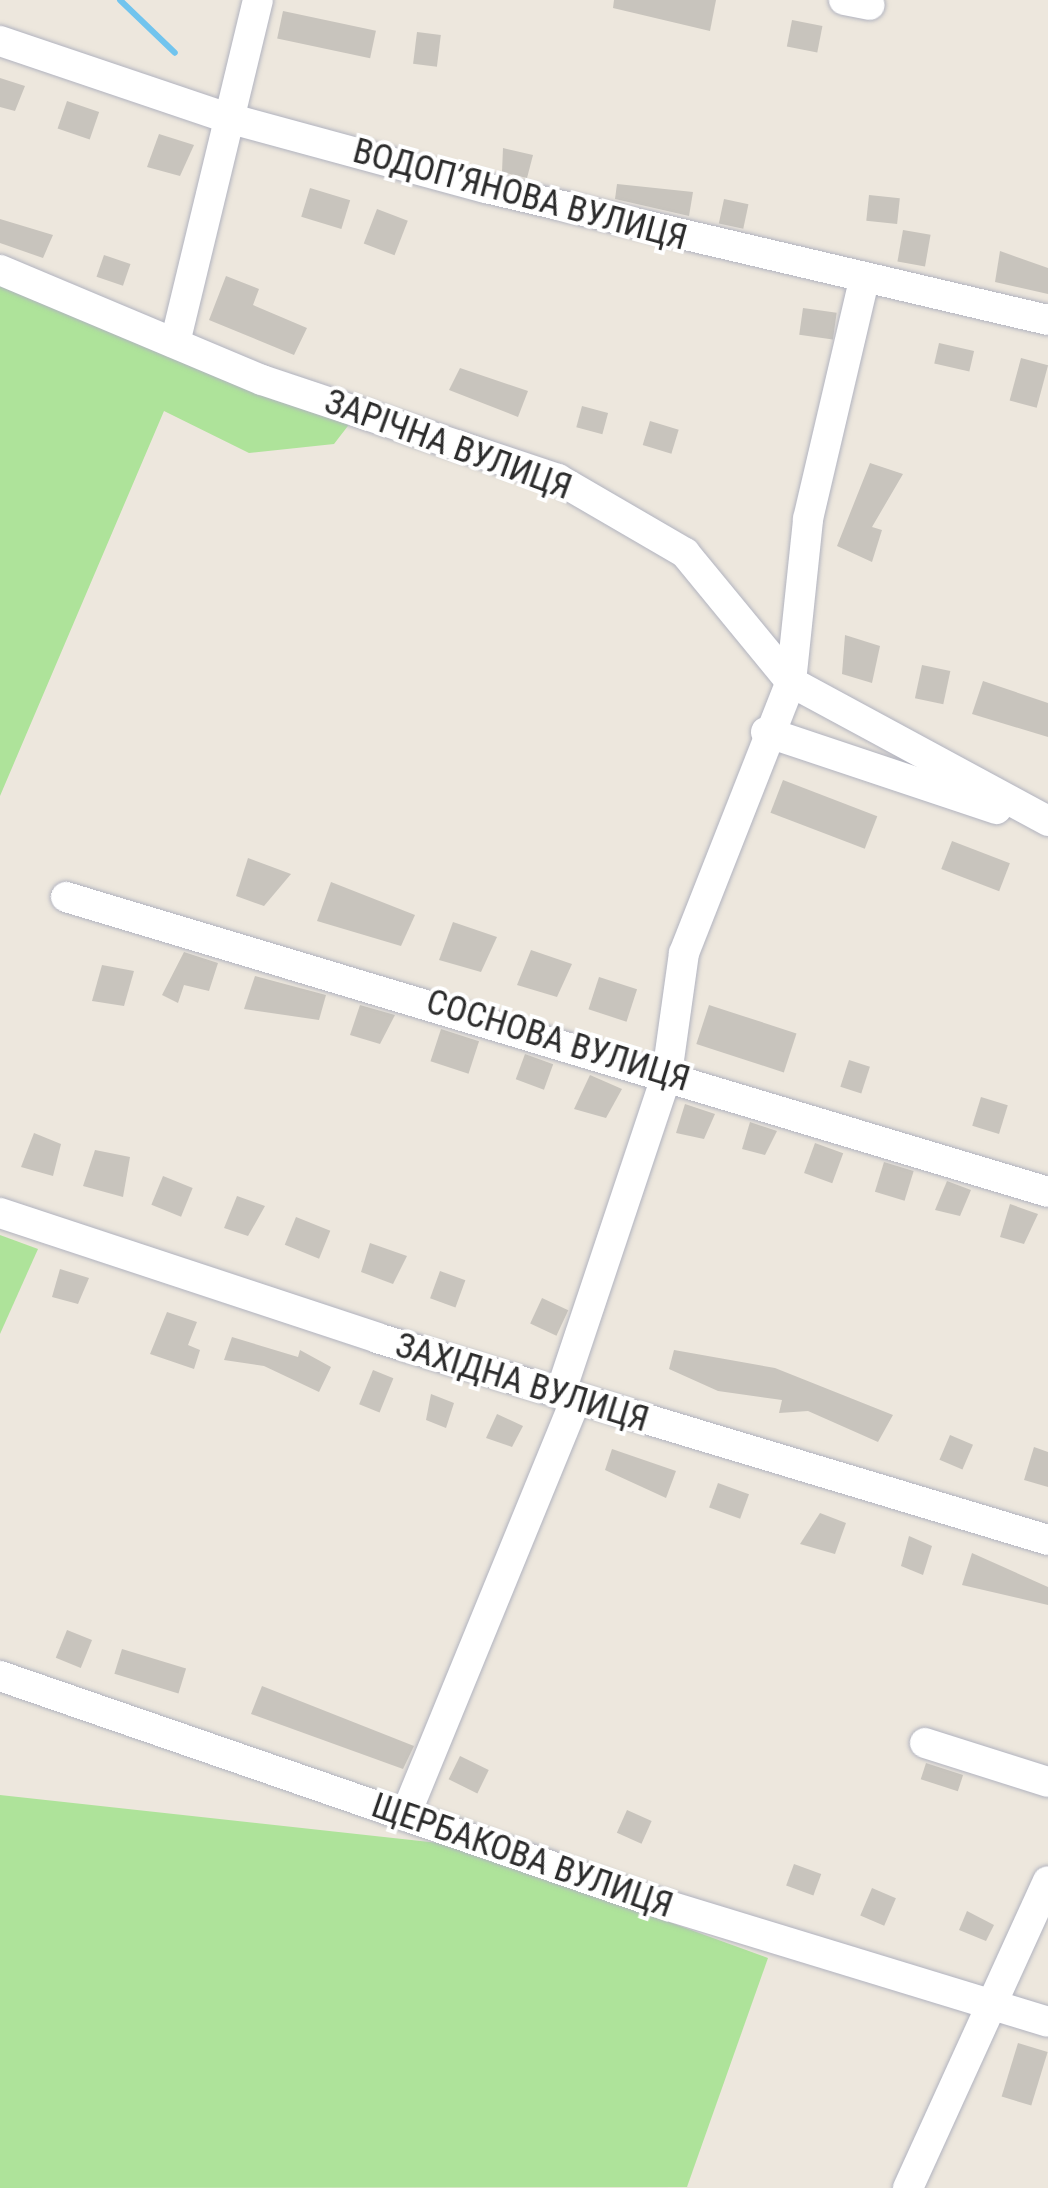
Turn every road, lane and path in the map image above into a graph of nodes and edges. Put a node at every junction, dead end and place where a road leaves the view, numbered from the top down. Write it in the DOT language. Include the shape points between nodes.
graph roads {
  1 [pos="258,0"];
  2 [pos="0,41"];
  3 [pos="224,117"];
  4 [pos="0,270"];
  5 [pos="864,281"];
  6 [pos="1048,320"];
  7 [pos="175,344"];
  8 [pos="791,682"];
  9 [pos="766,732"];
  10 [pos="1048,824"];
  11 [pos="66,896"];
  12 [pos="667,1074"];
  13 [pos="1048,1192"];
  14 [pos="0,1212"];
  15 [pos="568,1397"];
  16 [pos="1048,1540"];
  17 [pos="0,1676"];
  18 [pos="924,1742"];
  19 [pos="1048,1782"];
  20 [pos="405,1816"];
  21 [pos="1048,1881"];
  22 [pos="993,2005"];
  23 [pos="1048,2022"];
  24 [pos="908,2188"];
  1 -- 3 [label="street"];
  2 -- 3 [label="street, ВОДОП’ЯНОВА ВУЛИЦЯ"];
  3 -- 5 [label="street, ВОДОП’ЯНОВА ВУЛИЦЯ"];
  3 -- 7 [label="street"];
  4 -- 7 [label="street, ЗАРІЧНА ВУЛИЦЯ"];
  5 -- 6 [label="street, ВОДОП’ЯНОВА ВУЛИЦЯ"];
  5 -- 8 [label="street" via="808,520"];
  7 -- 8 [label="street, ЗАРІЧНА ВУЛИЦЯ" via="558,479 685,553"];
  8 -- 9 [label="street"];
  8 -- 10 [label="street, ЗАРІЧНА ВУЛИЦЯ"];
  9 -- 10 [label="street"];
  9 -- 12 [label="street" via="684,953"];
  11 -- 12 [label="street, СОСНОВА ВУЛИЦЯ"];
  12 -- 13 [label="street, СОСНОВА ВУЛИЦЯ"];
  12 -- 15 [label="street"];
  14 -- 15 [label="street, ЗАХІДНА ВУЛИЦЯ"];
  15 -- 16 [label="street, ЗАХІДНА ВУЛИЦЯ"];
  15 -- 20 [label="street"];
  17 -- 20 [label="street, ЩЕРБАКОВА ВУЛИЦЯ"];
  18 -- 19 [label="street"];
  20 -- 22 [label="street, ЩЕРБАКОВА ВУЛИЦЯ"];
  21 -- 22 [label="street"];
  22 -- 23 [label="street, ЩЕРБАКОВА ВУЛИЦЯ"];
  22 -- 24 [label="street"];
}
